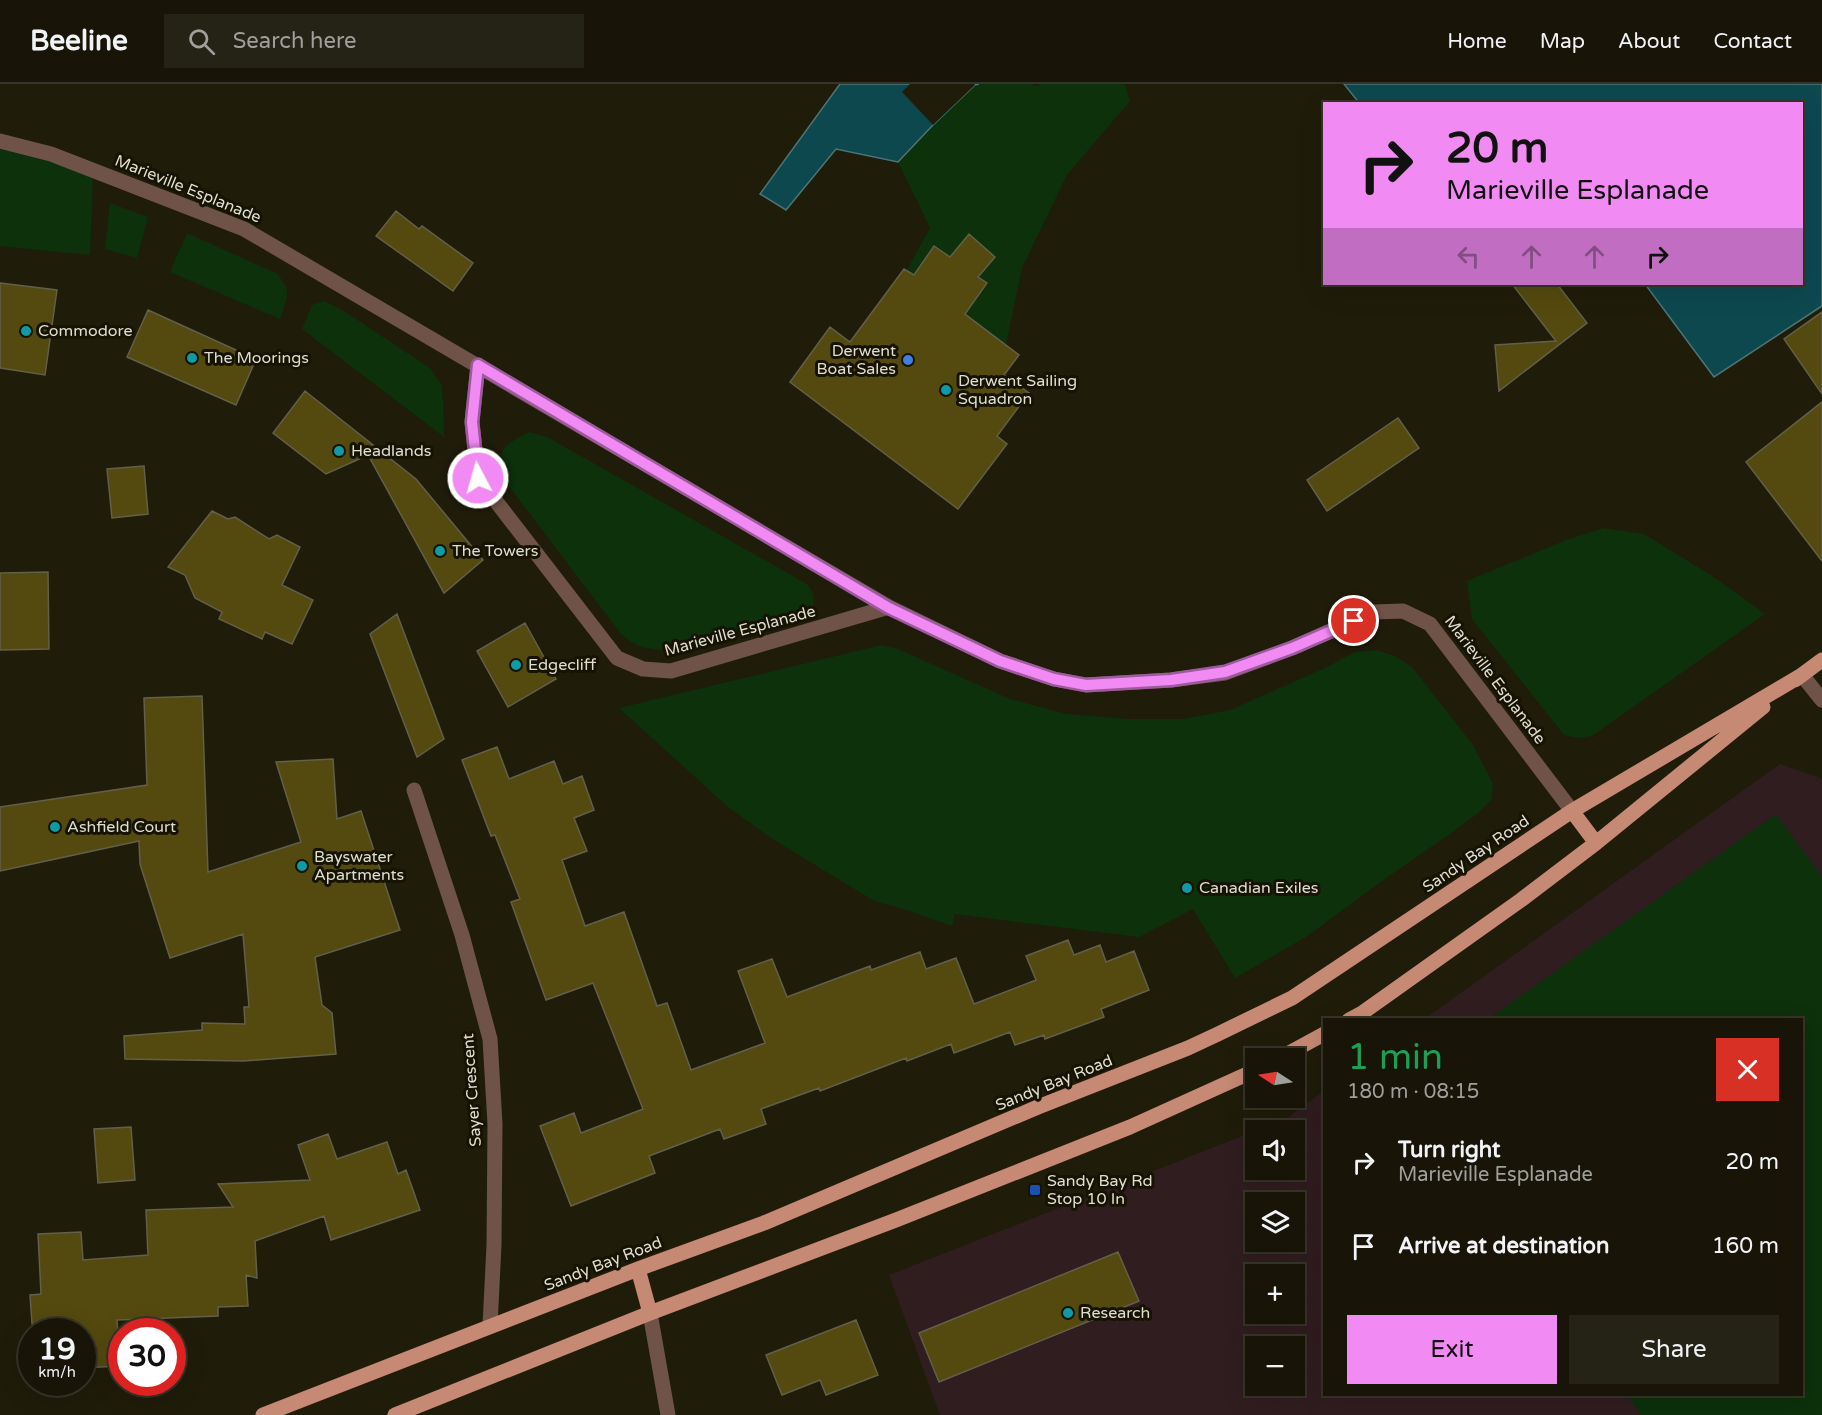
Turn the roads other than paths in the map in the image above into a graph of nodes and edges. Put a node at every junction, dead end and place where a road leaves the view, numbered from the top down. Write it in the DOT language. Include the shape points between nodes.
graph roads {
  1 [pos="0,141"];
  2 [pos="478,365"];
  3 [pos="889,608"];
  4 [pos="1822,660"];
  5 [pos="1802,675"];
  6 [pos="1822,700"];
  7 [pos="414,790"];
  8 [pos="1572,811"];
  9 [pos="1596,843"];
  10 [pos="1353,1018"];
  11 [pos="1323,1035"];
  12 [pos="1298,1048"];
  13 [pos="1245,1075"];
  14 [pos="638,1269"];
  15 [pos="650,1313"];
  16 [pos="490,1326"];
  17 [pos="263,1415"];
  18 [pos="395,1415"];
  19 [pos="668,1415"];
  1 -- 2 [label="street, Marieville Esplanade" via="51,154 244,229"];
  2 -- 3 [label="street, Marieville Esplanade"];
  2 -- 3 [label="street, Marieville Esplanade" via="472,422 478,478 617,658 643,669 671,671"];
  3 -- 8 [label="street, Marieville Esplanade" via="1000,661 1086,685 1225,672 1374,612 1403,611 1430,624"];
  4 -- 5 [label="main road, Sandy Bay Road"];
  5 -- 6 [label="street"];
  5 -- 8 [label="main road, Sandy Bay Road"];
  5 -- 9 [label="main road, Sandy Bay Road"];
  7 -- 16 [label="street, Sayer Crescent" via="462,935 490,1039 495,1124"];
  8 -- 9 [label="main road"];
  8 -- 14 [label="main road, Sandy Bay Road" via="1292,998 1188,1048 764,1223"];
  9 -- 10 [label="main road, Sandy Bay Road"];
  11 -- 12 [label="main road"];
  13 -- 15 [label="main road" via="1130,1127"];
  14 -- 15 [label="main road"];
  14 -- 16 [label="main road, Sandy Bay Road"];
  15 -- 18 [label="main road"];
  15 -- 19 [label="street"];
  16 -- 17 [label="main road, Sandy Bay Road"];
}
